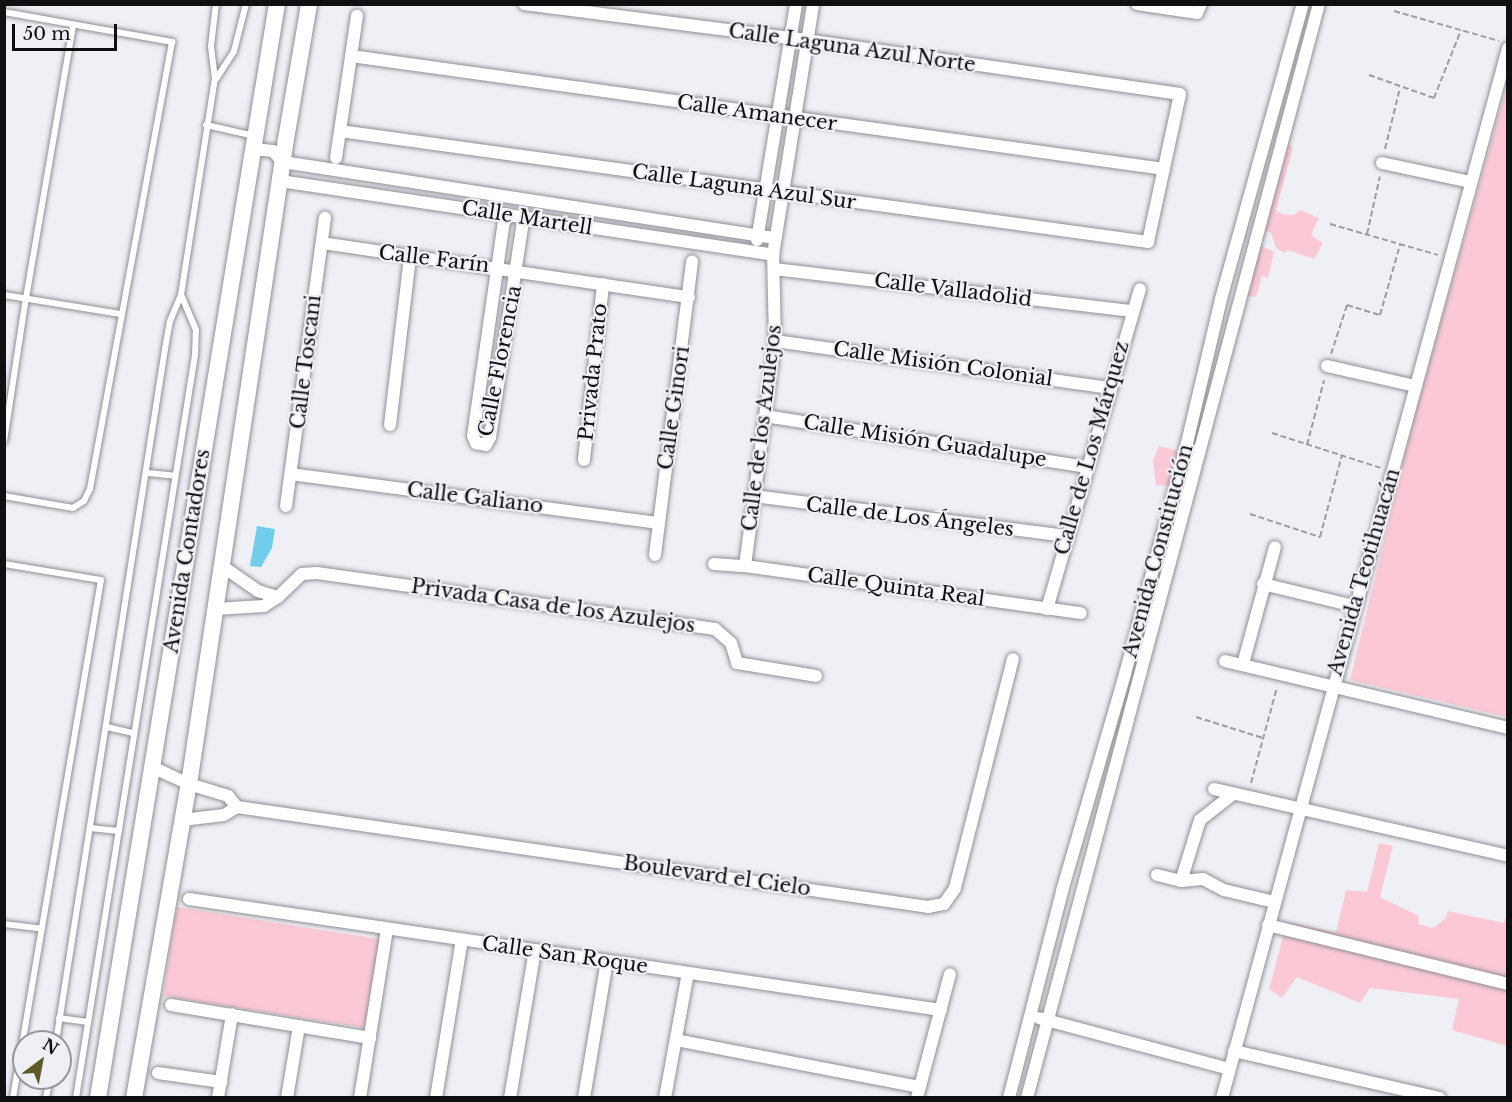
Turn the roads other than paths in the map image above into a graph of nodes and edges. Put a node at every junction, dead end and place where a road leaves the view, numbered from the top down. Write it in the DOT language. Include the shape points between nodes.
graph roads {
  1 [pos="216,4"];
  2 [pos="246,4"];
  3 [pos="277,4"];
  4 [pos="309,4"];
  5 [pos="524,4"];
  6 [pos="796,4"];
  7 [pos="813,4"];
  8 [pos="1137,4"];
  9 [pos="1304,4"];
  10 [pos="1319,4"];
  11 [pos="1199,9"];
  12 [pos="4,12"];
  13 [pos="357,16"];
  14 [pos="73,25"];
  15 [pos="790,38"];
  16 [pos="807,40"];
  17 [pos="1508,48"];
  18 [pos="351,56"];
  19 [pos="1284,73"];
  20 [pos="1299,77"];
  21 [pos="215,80"];
  22 [pos="776,115"];
  23 [pos="794,118"];
  24 [pos="206,125"];
  25 [pos="340,131"];
  26 [pos="254,142"];
  27 [pos="336,158"];
  28 [pos="283,162"];
  29 [pos="1382,163"];
  30 [pos="1164,169"];
  31 [pos="280,181"];
  32 [pos="1471,182"];
  33 [pos="765,189"];
  34 [pos="477,192"];
  35 [pos="783,192"];
  36 [pos="572,206"];
  37 [pos="475,210"];
  38 [pos="505,214"];
  39 [pos="524,216"];
  40 [pos="325,218"];
  41 [pos="569,224"];
  42 [pos="758,235"];
  43 [pos="775,238"];
  44 [pos="322,243"];
  45 [pos="755,252"];
  46 [pos="773,255"];
  47 [pos="410,257"];
  48 [pos="692,261"];
  49 [pos="499,267"];
  50 [pos="774,269"];
  51 [pos="517,270"];
  52 [pos="603,284"];
  53 [pos="1140,289"];
  54 [pos="4,295"];
  55 [pos="181,295"];
  56 [pos="689,297"];
  57 [pos="26,298"];
  58 [pos="1133,310"];
  59 [pos="120,314"];
  60 [pos="775,341"];
  61 [pos="485,358"];
  62 [pos="502,359"];
  63 [pos="1328,366"];
  64 [pos="1202,378"];
  65 [pos="1218,383"];
  66 [pos="1415,386"];
  67 [pos="1111,388"];
  68 [pos="765,416"];
  69 [pos="390,425"];
  70 [pos="4,441"];
  71 [pos="584,460"];
  72 [pos="1086,466"];
  73 [pos="148,473"];
  74 [pos="291,474"];
  75 [pos="175,476"];
  76 [pos="4,496"];
  77 [pos="754,496"];
  78 [pos="286,506"];
  79 [pos="659,522"];
  80 [pos="1066,536"];
  81 [pos="1275,547"];
  82 [pos="655,555"];
  83 [pos="4,564"];
  84 [pos="714,564"];
  85 [pos="222,566"];
  86 [pos="745,566"];
  87 [pos="1263,584"];
  88 [pos="278,597"];
  89 [pos="1354,606"];
  90 [pos="215,609"];
  91 [pos="1047,609"];
  92 [pos="1081,613"];
  93 [pos="1013,659"];
  94 [pos="1225,661"];
  95 [pos="1243,664"];
  96 [pos="1125,674"];
  97 [pos="816,676"];
  98 [pos="1139,677"];
  99 [pos="1333,684"];
  100 [pos="107,727"];
  101 [pos="1508,728"];
  102 [pos="134,733"];
  103 [pos="152,767"];
  104 [pos="189,784"];
  105 [pos="1214,789"];
  106 [pos="1233,794"];
  107 [pos="237,807"];
  108 [pos="1300,809"];
  109 [pos="182,820"];
  110 [pos="90,828"];
  111 [pos="119,831"];
  112 [pos="1508,856"];
  113 [pos="1157,875"];
  114 [pos="1181,881"];
  115 [pos="189,898"];
  116 [pos="1274,902"];
  117 [pos="4,924"];
  118 [pos="1269,925"];
  119 [pos="387,928"];
  120 [pos="42,929"];
  121 [pos="462,940"];
  122 [pos="535,950"];
  123 [pos="607,961"];
  124 [pos="688,973"];
  125 [pos="950,974"];
  126 [pos="1508,984"];
  127 [pos="171,1005"];
  128 [pos="941,1010"];
  129 [pos="232,1014"];
  130 [pos="1029,1016"];
  131 [pos="60,1018"];
  132 [pos="1046,1020"];
  133 [pos="88,1022"];
  134 [pos="299,1026"];
  135 [pos="58,1030"];
  136 [pos="370,1038"];
  137 [pos="676,1040"];
  138 [pos="1234,1051"];
  139 [pos="1229,1069"];
  140 [pos="158,1073"];
  141 [pos="221,1082"];
  142 [pos="919,1092"];
  143 [pos="13,1098"];
  144 [pos="76,1098"];
  145 [pos="98,1098"];
  146 [pos="134,1098"];
  147 [pos="218,1098"];
  148 [pos="287,1098"];
  149 [pos="360,1098"];
  150 [pos="436,1098"];
  151 [pos="510,1098"];
  152 [pos="584,1098"];
  153 [pos="665,1098"];
  154 [pos="1009,1098"];
  155 [pos="1027,1098"];
  156 [pos="1222,1098"];
  157 [pos="1440,1098"];
  1 -- 21 [label="lane" via="211,46"];
  2 -- 21 [label="lane" via="234,51"];
  3 -- 26 [label="main road, Avenida Contadores"];
  4 -- 28 [label="main road, Avenida Contadores"];
  5 -- 15 [label="street, Calle Laguna Azul Norte"];
  6 -- 15 [label="street"];
  7 -- 16 [label="street, Calle de los Azulejos"];
  8 -- 11 [label="street"];
  9 -- 19 [label="street, Avenida Constitución"];
  10 -- 20 [label="street, Avenida Constitución"];
  12 -- 14 [label="lane"];
  13 -- 18 [label="street"];
  14 -- 57 [label="lane"];
  14 -- 59 [label="lane" via="172,42"];
  15 -- 16 [label="street, Calle Laguna Azul Norte"];
  15 -- 22 [label="street"];
  16 -- 23 [label="street, Calle de los Azulejos"];
  16 -- 30 [label="street, Calle Laguna Azul Norte" via="1180,94"];
  17 -- 32 [label="street, Avenida Teotihuacán"];
  18 -- 22 [label="street, Calle Amanecer"];
  18 -- 25 [label="street"];
  19 -- 20 [label="street"];
  19 -- 64 [label="street, Avenida Constitución"];
  20 -- 65 [label="street, Avenida Constitución"];
  21 -- 24 [label="lane"];
  22 -- 23 [label="street, Calle Amanecer"];
  22 -- 33 [label="street"];
  23 -- 30 [label="street, Calle Amanecer"];
  23 -- 35 [label="street, Calle de los Azulejos"];
  24 -- 26 [label="lane"];
  24 -- 55 [label="lane"];
  25 -- 27 [label="street"];
  25 -- 33 [label="street, Calle Laguna Azul Sur"];
  26 -- 28 [label="street, Calle Martell" via="273,151"];
  26 -- 103 [label="main road, Avenida Contadores"];
  28 -- 31 [label="main road, Avenida Contadores"];
  28 -- 34 [label="street, Calle Martell"];
  29 -- 32 [label="street"];
  30 -- 35 [label="street, Calle Laguna Azul Sur" via="1148,242"];
  31 -- 37 [label="street, Calle Martell"];
  31 -- 85 [label="main road, Avenida Contadores"];
  32 -- 66 [label="street, Avenida Teotihuacán"];
  33 -- 35 [label="street, Calle Laguna Azul Sur"];
  33 -- 42 [label="street"];
  34 -- 36 [label="street, Calle Martell"];
  34 -- 37 [label="street"];
  35 -- 43 [label="street, Calle de los Azulejos"];
  36 -- 41 [label="street"];
  36 -- 42 [label="street, Calle Martell"];
  37 -- 38 [label="street, Calle Martell"];
  38 -- 39 [label="street, Calle Martell"];
  38 -- 49 [label="street, Calle Florencia"];
  39 -- 41 [label="street, Calle Martell"];
  39 -- 51 [label="street, Calle Florencia"];
  40 -- 44 [label="street, Calle Toscani"];
  41 -- 45 [label="street, Calle Martell"];
  42 -- 43 [label="street, Calle Martell"];
  42 -- 45 [label="street"];
  43 -- 46 [label="street, Calle de los Azulejos"];
  44 -- 47 [label="street, Calle Farín"];
  44 -- 74 [label="street, Calle Toscani"];
  45 -- 46 [label="street, Calle Martell"];
  46 -- 50 [label="street, Calle de los Azulejos"];
  47 -- 49 [label="street, Calle Farín"];
  47 -- 69 [label="street"];
  48 -- 56 [label="street, Calle Ginori"];
  49 -- 51 [label="street, Calle Farín"];
  49 -- 61 [label="street, Calle Florencia"];
  50 -- 58 [label="street, Calle Valladolid"];
  50 -- 60 [label="street, Calle de los Azulejos"];
  51 -- 52 [label="street, Calle Farín"];
  51 -- 62 [label="street, Calle Florencia"];
  52 -- 56 [label="street, Calle Farín"];
  52 -- 71 [label="street, Privada Prato"];
  53 -- 58 [label="street, Calle de Los Márquez"];
  54 -- 57 [label="lane"];
  55 -- 73 [label="lane" via="170,321"];
  55 -- 75 [label="lane" via="196,330"];
  56 -- 79 [label="street, Calle Ginori"];
  57 -- 59 [label="lane"];
  57 -- 70 [label="lane"];
  58 -- 67 [label="street, Calle de Los Márquez"];
  59 -- 76 [label="lane" via="90,489 84,501 73,508"];
  60 -- 67 [label="street, Calle Misión Colonial"];
  60 -- 68 [label="street, Calle de los Azulejos"];
  61 -- 62 [label="street"];
  61 -- 62 [label="street, Calle Florencia" via="473,441 486,445"];
  63 -- 66 [label="street"];
  64 -- 65 [label="street"];
  64 -- 96 [label="street, Avenida Constitución"];
  65 -- 98 [label="street, Avenida Constitución"];
  66 -- 89 [label="street, Avenida Teotihuacán"];
  67 -- 72 [label="street, Calle de Los Márquez"];
  68 -- 72 [label="street, Calle Misión Guadalupe"];
  68 -- 77 [label="street, Calle de los Azulejos"];
  72 -- 80 [label="street, Calle de Los Márquez"];
  73 -- 75 [label="lane"];
  73 -- 100 [label="lane"];
  74 -- 78 [label="street, Calle Toscani"];
  74 -- 79 [label="street, Calle Galiano"];
  75 -- 102 [label="lane"];
  77 -- 80 [label="street, Calle de Los Ángeles"];
  77 -- 86 [label="street, Calle de los Azulejos"];
  79 -- 82 [label="street, Calle Ginori"];
  80 -- 91 [label="street, Calle de Los Márquez"];
  81 -- 87 [label="street"];
  83 -- 120 [label="lane" via="101,580"];
  84 -- 86 [label="street, Calle Quinta Real"];
  85 -- 88 [label="street" via="258,591"];
  85 -- 90 [label="main road, Avenida Contadores"];
  86 -- 91 [label="street, Calle Quinta Real"];
  87 -- 89 [label="street"];
  87 -- 95 [label="street"];
  88 -- 90 [label="street" via="264,606"];
  88 -- 97 [label="street, Privada Casa de los Azulejos" via="302,574 317,573 715,629 731,643 737,663"];
  89 -- 99 [label="street, Avenida Teotihuacán"];
  90 -- 104 [label="main road, Avenida Contadores"];
  91 -- 92 [label="street, Calle Quinta Real"];
  93 -- 107 [label="street, Boulevard el Cielo" via="955,888 945,904 928,907"];
  94 -- 95 [label="street"];
  95 -- 99 [label="street"];
  96 -- 98 [label="street"];
  96 -- 130 [label="street, Avenida Constitución"];
  98 -- 132 [label="street, Avenida Constitución"];
  99 -- 101 [label="street"];
  99 -- 108 [label="street, Avenida Teotihuacán"];
  100 -- 102 [label="lane"];
  100 -- 110 [label="lane"];
  102 -- 111 [label="lane"];
  103 -- 104 [label="street, Boulevard el Cielo"];
  103 -- 145 [label="main road, Avenida Contadores"];
  104 -- 107 [label="street, Boulevard el Cielo" via="228,796"];
  104 -- 109 [label="main road, Avenida Contadores"];
  105 -- 106 [label="street"];
  106 -- 108 [label="street"];
  106 -- 114 [label="street" via="1200,820"];
  107 -- 109 [label="street, Boulevard el Cielo" via="224,815"];
  108 -- 112 [label="street"];
  108 -- 116 [label="street, Avenida Teotihuacán"];
  109 -- 146 [label="main road, Avenida Contadores"];
  110 -- 111 [label="lane"];
  110 -- 131 [label="lane"];
  111 -- 133 [label="lane"];
  113 -- 114 [label="street"];
  114 -- 116 [label="street" via="1203,879 1224,890"];
  115 -- 119 [label="street, Calle San Roque"];
  116 -- 118 [label="street, Avenida Teotihuacán"];
  117 -- 120 [label="lane"];
  118 -- 126 [label="street"];
  118 -- 138 [label="street, Avenida Teotihuacán"];
  119 -- 121 [label="street, Calle San Roque"];
  119 -- 136 [label="street"];
  120 -- 143 [label="lane"];
  121 -- 122 [label="street, Calle San Roque"];
  121 -- 150 [label="street"];
  122 -- 123 [label="street, Calle San Roque"];
  122 -- 151 [label="street"];
  123 -- 124 [label="street, Calle San Roque"];
  123 -- 152 [label="street"];
  124 -- 128 [label="street, Calle San Roque"];
  124 -- 137 [label="street"];
  125 -- 128 [label="street"];
  127 -- 129 [label="street"];
  128 -- 142 [label="street"];
  129 -- 134 [label="street"];
  129 -- 141 [label="street"];
  130 -- 132 [label="street"];
  130 -- 154 [label="street, Avenida Constitución"];
  131 -- 133 [label="lane"];
  131 -- 135 [label="lane"];
  132 -- 139 [label="street"];
  132 -- 155 [label="street, Avenida Constitución"];
  133 -- 144 [label="lane"];
  134 -- 136 [label="street"];
  134 -- 148 [label="street"];
  136 -- 149 [label="street"];
  137 -- 142 [label="street"];
  137 -- 153 [label="street"];
  138 -- 139 [label="street, Avenida Teotihuacán"];
  138 -- 157 [label="street"];
  139 -- 156 [label="street, Avenida Teotihuacán"];
  140 -- 141 [label="street"];
  141 -- 147 [label="street"];
}
